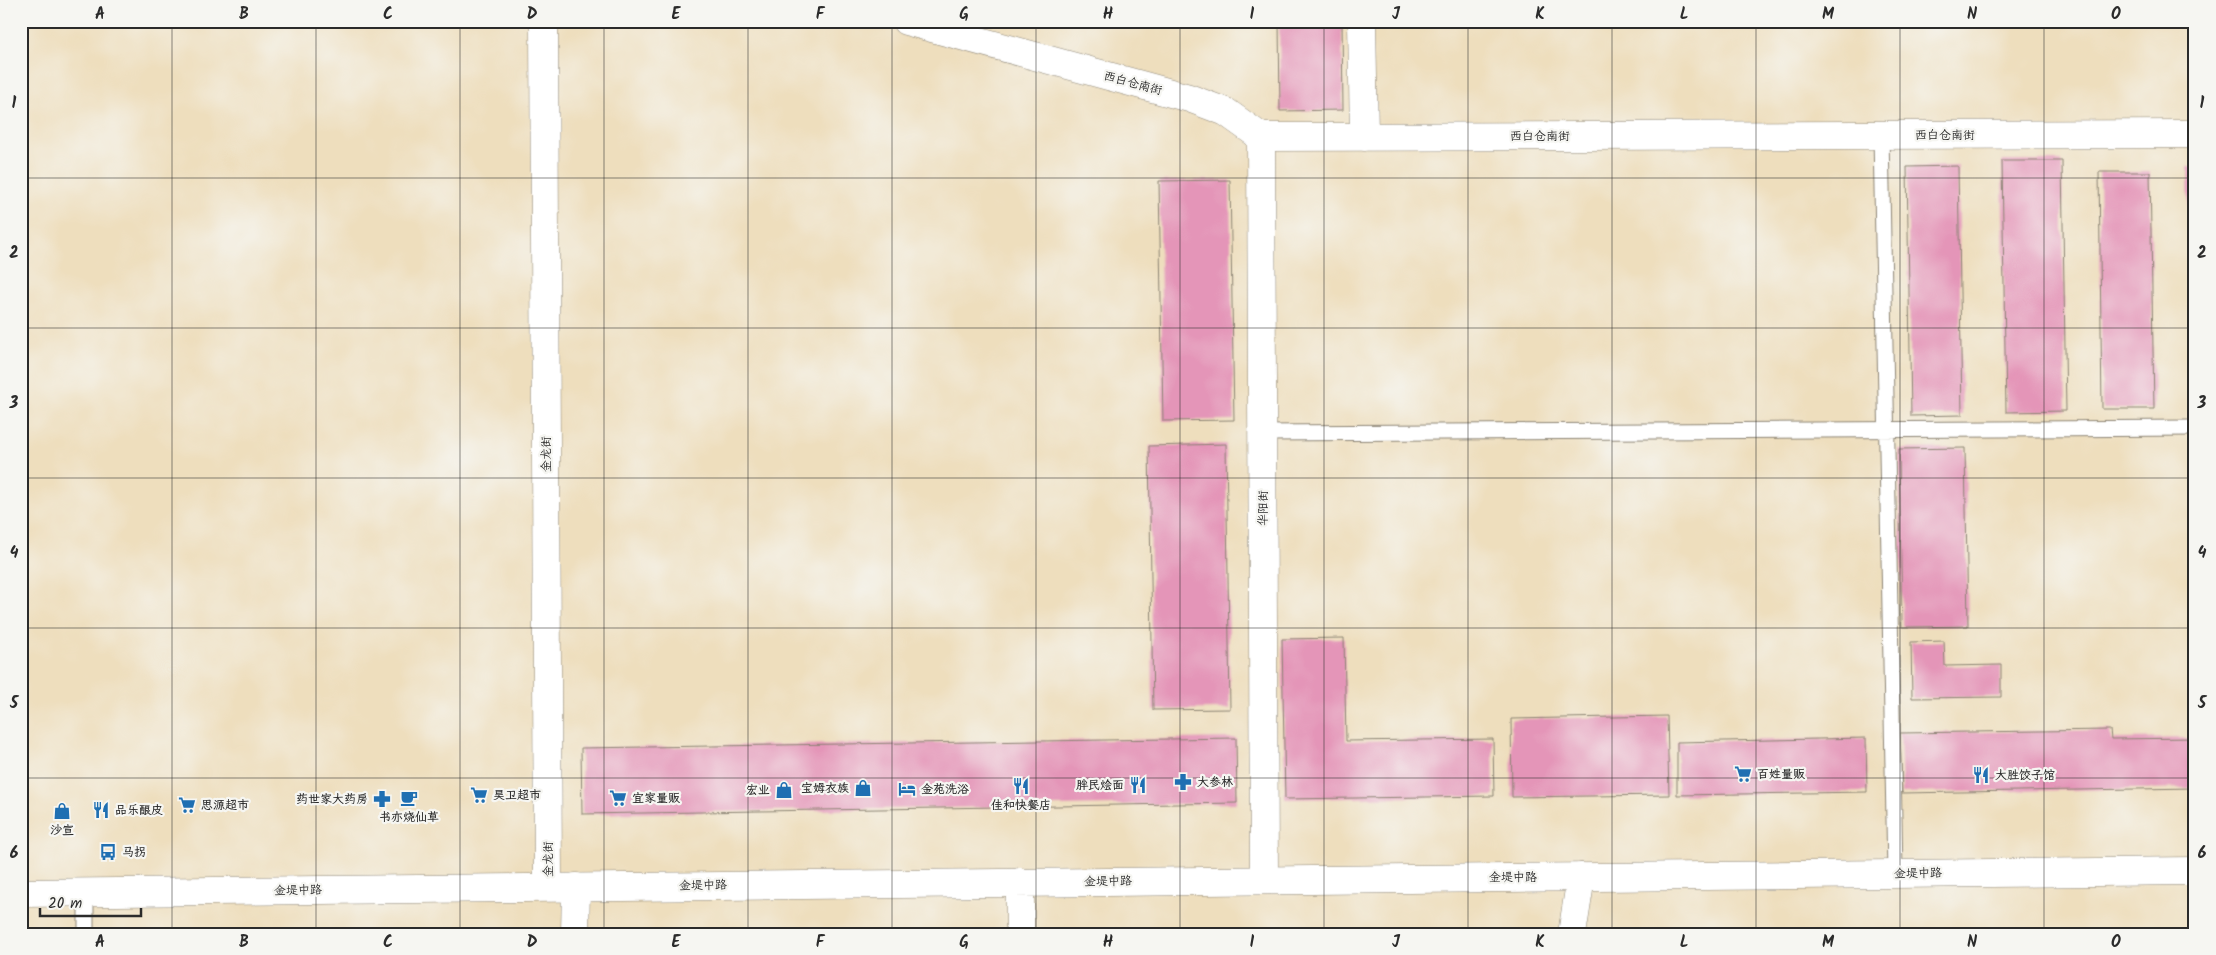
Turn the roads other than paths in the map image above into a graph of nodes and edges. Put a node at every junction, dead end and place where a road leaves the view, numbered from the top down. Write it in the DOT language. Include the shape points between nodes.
graph roads {
  1 [pos="544,21"];
  2 [pos="906,21"];
  3 [pos="1362,21"];
  4 [pos="2195,134"];
  5 [pos="1881,135"];
  6 [pos="1261,137"];
  7 [pos="1364,137"];
  8 [pos="2195,428"];
  9 [pos="1887,429"];
  10 [pos="1262,433"];
  11 [pos="2195,871"];
  12 [pos="1895,873"];
  13 [pos="1581,877"];
  14 [pos="1264,879"];
  15 [pos="1020,882"];
  16 [pos="548,887"];
  17 [pos="576,887"];
  18 [pos="86,892"];
  19 [pos="21,893"];
  20 [pos="86,934"];
  21 [pos="575,934"];
  22 [pos="1020,934"];
  23 [pos="1572,934"];
  1 -- 16 [label="street, 金龙街"];
  2 -- 6 [label="street, 西白仓南街" via="1188,98 1226,112"];
  3 -- 7 [label="street"];
  4 -- 5 [label="street, 西白仓南街"];
  5 -- 7 [label="street, 西白仓南街"];
  5 -- 9 [label="lane"];
  6 -- 7 [label="street, 西白仓南街"];
  6 -- 10 [label="street, 华阳街"];
  8 -- 9 [label="lane"];
  9 -- 10 [label="lane"];
  9 -- 12 [label="lane"];
  10 -- 14 [label="street, 华阳街"];
  11 -- 12 [label="street, 金堤中路"];
  12 -- 13 [label="street, 金堤中路"];
  13 -- 14 [label="street, 金堤中路"];
  13 -- 23 [label="street"];
  14 -- 15 [label="street, 金堤中路"];
  15 -- 17 [label="street, 金堤中路"];
  15 -- 22 [label="street"];
  16 -- 17 [label="street, 金堤中路"];
  16 -- 18 [label="street, 金堤中路"];
  17 -- 21 [label="street"];
  18 -- 19 [label="street, 金堤中路"];
  18 -- 20 [label="lane"];
}
